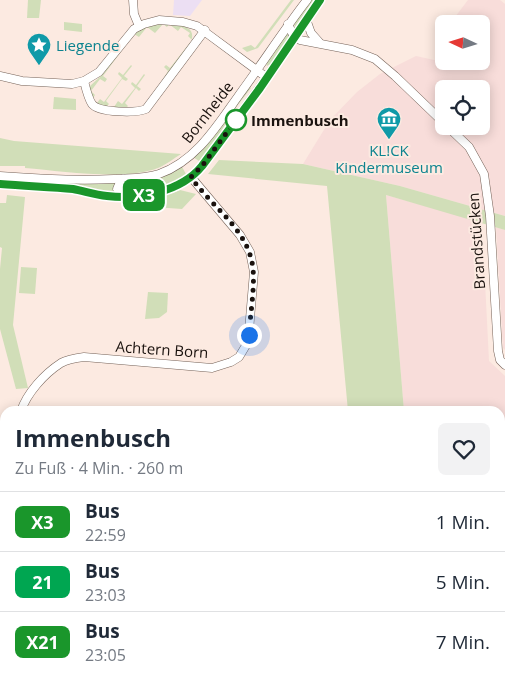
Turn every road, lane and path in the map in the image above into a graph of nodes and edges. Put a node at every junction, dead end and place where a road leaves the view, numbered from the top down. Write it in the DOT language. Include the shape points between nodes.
graph roads {
  1 [pos="133,0"];
  2 [pos="307,0"];
  3 [pos="320,0"];
  4 [pos="306,19"];
  5 [pos="288,24"];
  6 [pos="139,26"];
  7 [pos="205,30"];
  8 [pos="294,37"];
  9 [pos="319,42"];
  10 [pos="257,70"];
  11 [pos="0,76"];
  12 [pos="266,77"];
  13 [pos="84,81"];
  14 [pos="435,114"];
  15 [pos="456,135"];
  16 [pos="0,176"];
  17 [pos="191,177"];
  18 [pos="123,179"];
  19 [pos="0,184"];
  20 [pos="122,197"];
  21 [pos="505,365"];
  22 [pos="22,406"];
  1 -- 6 [label="street"];
  2 -- 5 [label="street, Bornheide"];
  3 -- 4 [label="street, Bornheide"];
  4 -- 8 [label="street, Bornheide"];
  4 -- 9 [label="street"];
  5 -- 8 [label="street"];
  5 -- 10 [label="street, Bornheide"];
  6 -- 7 [label="street" via="165,20 192,24"];
  6 -- 13 [label="street" via="98,72"];
  7 -- 10 [label="street"];
  7 -- 13 [label="street" via="146,109 97,108 92,104"];
  8 -- 9 [label="street"];
  8 -- 12 [label="street, Bornheide"];
  9 -- 14 [label="street" via="375,59"];
  10 -- 12 [label="street"];
  10 -- 18 [label="street, Bornheide" via="211,133 189,157 158,175"];
  11 -- 13 [label="street" via="52,83"];
  12 -- 17 [label="street, Bornheide"];
  15 -- 21 [label="street, Brandstücken" via="469,147 484,174 490,216 498,351"];
  16 -- 18 [label="street, Bornheide" via="74,181"];
  17 -- 20 [label="street, Bornheide" via="164,190"];
  17 -- 22 [label="street, Achtern Born" via="240,235 250,252 254,272 249,335 239,357 212,368 84,357 70,359 32,390"];
  18 -- 20 [label="street" via="118,186"];
  19 -- 20 [label="street, Bornheide" via="71,189"];
}
